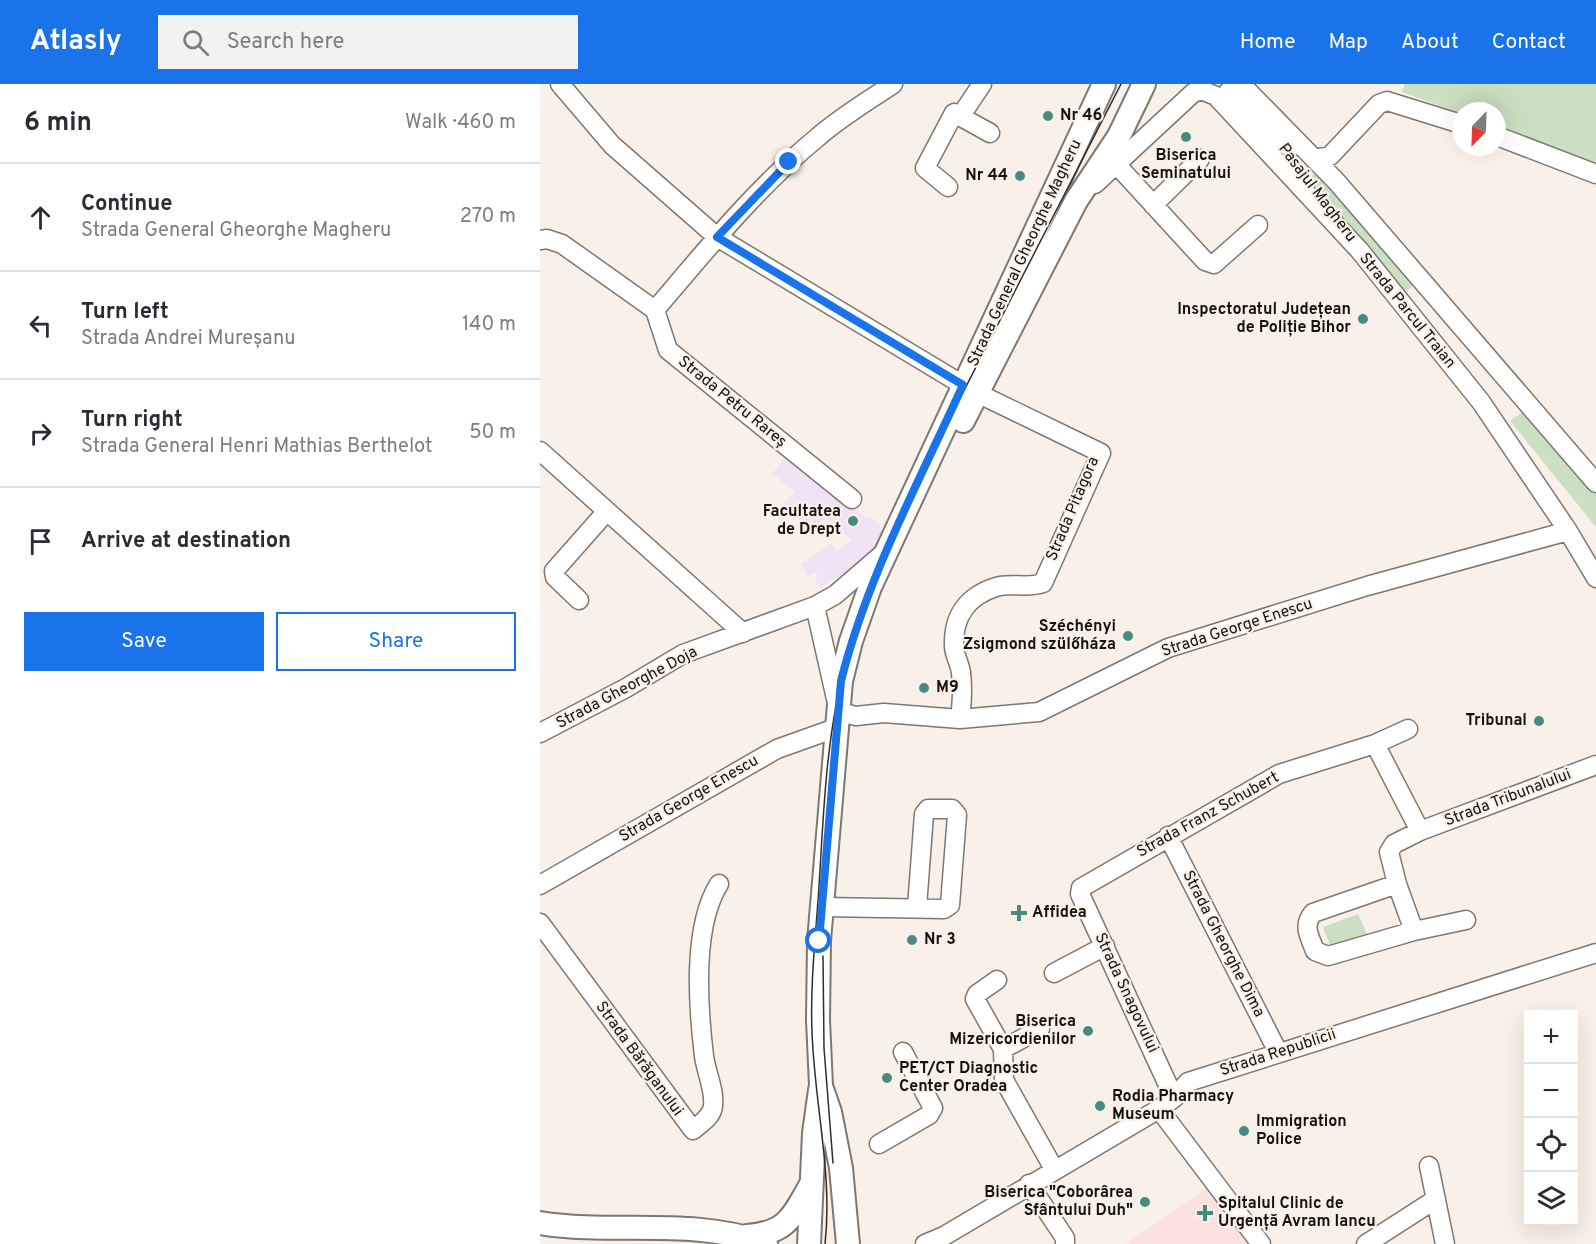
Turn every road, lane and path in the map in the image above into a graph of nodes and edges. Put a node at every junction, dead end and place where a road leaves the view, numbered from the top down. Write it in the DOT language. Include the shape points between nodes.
graph roads {
  1 [pos="560,84"];
  2 [pos="893,84"];
  3 [pos="982,84"];
  4 [pos="1104,84"];
  5 [pos="1144,84"];
  6 [pos="1218,84"];
  7 [pos="1241,84"];
  8 [pos="1391,84"];
  9 [pos="1379,104"];
  10 [pos="960,117"];
  11 [pos="1452,121"];
  12 [pos="990,133"];
  13 [pos="1274,136"];
  14 [pos="1506,139"];
  15 [pos="1200,159"];
  16 [pos="1314,159"];
  17 [pos="1116,164"];
  18 [pos="1596,174"];
  19 [pos="948,187"];
  20 [pos="1348,198"];
  21 [pos="1076,201"];
  22 [pos="1153,204"];
  23 [pos="1258,225"];
  24 [pos="717,237"];
  25 [pos="540,240"];
  26 [pos="1360,251"];
  27 [pos="1433,295"];
  28 [pos="655,310"];
  29 [pos="1410,315"];
  30 [pos="970,389"];
  31 [pos="540,451"];
  32 [pos="1596,483"];
  33 [pos="852,499"];
  34 [pos="607,511"];
  35 [pos="1568,531"];
  36 [pos="889,548"];
  37 [pos="1596,576"];
  38 [pos="579,600"];
  39 [pos="815,606"];
  40 [pos="743,633"];
  41 [pos="843,690"];
  42 [pos="838,715"];
  43 [pos="960,719"];
  44 [pos="1408,729"];
  45 [pos="540,733"];
  46 [pos="1375,744"];
  47 [pos="1596,765"];
  48 [pos="1420,831"];
  49 [pos="1168,836"];
  50 [pos="719,884"];
  51 [pos="1397,884"];
  52 [pos="540,885"];
  53 [pos="1081,888"];
  54 [pos="822,907"];
  55 [pos="916,908"];
  56 [pos="1466,920"];
  57 [pos="540,923"];
  58 [pos="1414,932"];
  59 [pos="1105,946"];
  60 [pos="1596,953"];
  61 [pos="1054,973"];
  62 [pos="997,980"];
  63 [pos="1040,1029"];
  64 [pos="1004,1049"];
  65 [pos="903,1052"];
  66 [pos="1278,1052"];
  67 [pos="821,1086"];
  68 [pos="1174,1098"];
  69 [pos="1159,1109"];
  70 [pos="879,1144"];
  71 [pos="1429,1166"];
  72 [pos="1054,1169"];
  73 [pos="812,1183"];
  74 [pos="1029,1184"];
  75 [pos="1436,1199"];
  76 [pos="540,1223"];
  77 [pos="852,1239"];
  78 [pos="756,1240"];
  79 [pos="809,1244"];
  80 [pos="925,1244"];
  81 [pos="1065,1244"];
  82 [pos="1261,1244"];
  83 [pos="1366,1244"];
  84 [pos="1445,1244"];
  1 -- 24 [label="street" via="612,145"];
  2 -- 24 [label="street" via="819,136"];
  3 -- 10 [label="street"];
  4 -- 30 [label="main road, Strada General Gheorghe Magheru"];
  5 -- 21 [label="main road, Strada General Gheorghe Magheru" via="1119,136"];
  6 -- 13 [label="street, Pasajul Magheru"];
  7 -- 16 [label="street, Strada Parcul Traian"];
  8 -- 9 [label="street"];
  9 -- 11 [label="street" via="1395,101"];
  9 -- 16 [label="street" via="1330,156"];
  10 -- 12 [label="street"];
  10 -- 19 [label="street" via="954,113 925,168"];
  13 -- 20 [label="street, Pasajul Magheru"];
  13 -- 26 [label="street, Pasajul Magheru"];
  14 -- 18 [label="street"];
  15 -- 22 [label="street"];
  16 -- 20 [label="street, Strada Parcul Traian"];
  17 -- 21 [label="street, Strada Parcul Traian"];
  17 -- 22 [label="street"];
  17 -- 26 [label="street, Strada Parcul Traian" via="1193,93 1207,92 1216,96"];
  20 -- 27 [label="street, Strada Parcul Traian"];
  21 -- 30 [label="main road, Strada General Gheorghe Magheru"];
  22 -- 23 [label="street" via="1205,261 1214,264"];
  24 -- 28 [label="street"];
  24 -- 30 [label="street"];
  25 -- 28 [label="street" via="562,244"];
  26 -- 29 [label="street, Strada Parcul Traian"];
  27 -- 29 [label="street"];
  27 -- 32 [label="street, Strada Parcul Traian"];
  28 -- 33 [label="street, Strada Petru Rareș" via="668,350"];
  29 -- 35 [label="street, Strada Parcul Traian" via="1481,402"];
  30 -- 36 [label="main road, Strada General Gheorghe Magheru"];
  30 -- 41 [label="main road, Strada General Gheorghe Magheru" via="886,577 852,678"];
  30 -- 43 [label="street, Strada Pitagora" via="1101,453 1042,583 1031,587 999,586 975,595 962,609 953,645 962,680"];
  31 -- 34 [label="street"];
  34 -- 38 [label="street" via="554,571 555,577"];
  34 -- 40 [label="street"];
  35 -- 37 [label="street, Strada Parcul Traian"];
  35 -- 43 [label="street, Strada George Enescu" via="1367,586 1168,648 1040,712"];
  36 -- 39 [label="street, Strada Gheorghe Doja" via="835,595"];
  36 -- 41 [label="main road, Strada General Gheorghe Magheru" via="861,612 841,681"];
  39 -- 40 [label="street, Strada Gheorghe Doja"];
  39 -- 42 [label="street"];
  40 -- 45 [label="street, Strada Gheorghe Doja" via="683,654"];
  41 -- 42 [label="main road, Strada General Gheorghe Magheru"];
  42 -- 43 [label="street, Strada George Enescu" via="884,713"];
  42 -- 52 [label="street, Strada George Enescu" via="833,729 777,749"];
  42 -- 54 [label="main road, Strada General Gheorghe Magheru"];
  44 -- 46 [label="street, Strada Franz Schubert"];
  46 -- 48 [label="street"];
  46 -- 49 [label="street, Strada Franz Schubert" via="1279,774"];
  47 -- 48 [label="street, Strada Tribunalului"];
  48 -- 51 [label="street, Strada Tribunalului" via="1390,848"];
  49 -- 53 [label="street, Strada Franz Schubert"];
  49 -- 66 [label="street, Strada Gheorghe Dima"];
  50 -- 57 [label="street, Strada Bărăganului" via="703,927 699,967 704,1056 714,1104 708,1118 693,1130"];
  51 -- 58 [label="street"];
  51 -- 58 [label="street" via="1313,914 1306,928 1315,951 1328,956"];
  53 -- 59 [label="street, Strada Snagovului" via="1080,894"];
  54 -- 55 [label="street"];
  54 -- 67 [label="main road, Strada General Gheorghe Magheru" via="818,1020"];
  55 -- 55 [label="street" via="944,909 950,905 957,815 952,809 928,809 924,814"];
  56 -- 58 [label="street"];
  59 -- 61 [label="street"];
  59 -- 68 [label="street, Strada Snagovului"];
  60 -- 66 [label="street, Strada Republicii"];
  62 -- 64 [label="street" via="975,999"];
  63 -- 64 [label="street"];
  64 -- 72 [label="street" via="1004,1080"];
  65 -- 70 [label="street" via="933,1108 929,1115"];
  66 -- 68 [label="street, Strada Republicii" via="1188,1082"];
  67 -- 73 [label="main road"];
  67 -- 77 [label="main road, Strada General Gheorghe Magheru" via="830,1112"];
  68 -- 69 [label="street, Strada Republicii"];
  69 -- 72 [label="street, Strada Republicii"];
  69 -- 82 [label="street"];
  71 -- 75 [label="street"];
  72 -- 74 [label="street, Strada Republicii"];
  73 -- 78 [label="main road" via="788,1222"];
  73 -- 79 [label="main road"];
  74 -- 80 [label="street, Strada Republicii"];
  74 -- 81 [label="street" via="1065,1238"];
  75 -- 83 [label="street"];
  75 -- 84 [label="street"];
  76 -- 78 [label="main road" via="697,1229"];
}
